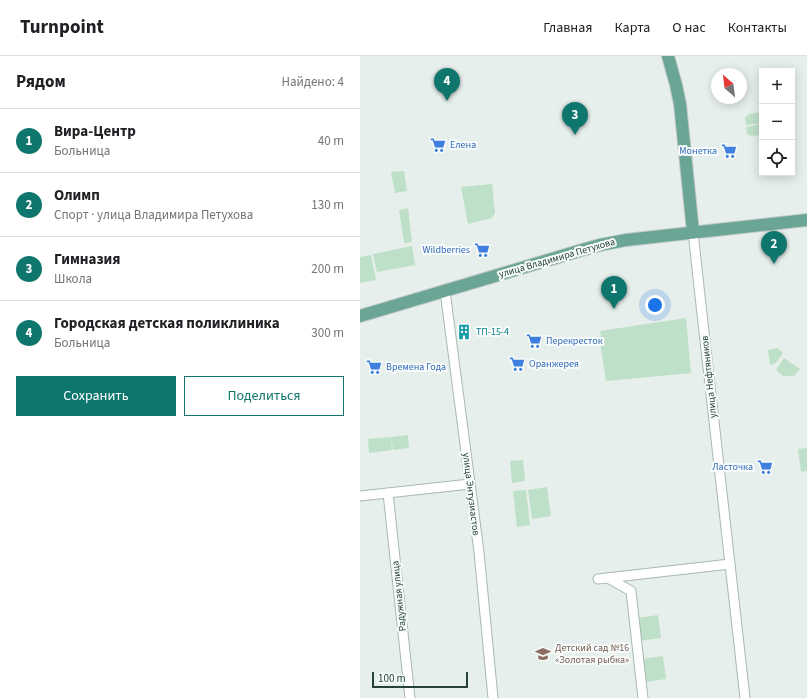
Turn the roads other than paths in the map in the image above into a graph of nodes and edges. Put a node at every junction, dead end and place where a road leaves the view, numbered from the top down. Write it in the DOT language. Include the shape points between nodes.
graph roads {
  1 [pos="668,56"];
  2 [pos="807,220"];
  3 [pos="694,232"];
  4 [pos="445,291"];
  5 [pos="360,316"];
  6 [pos="470,484"];
  7 [pos="388,493"];
  8 [pos="360,496"];
  9 [pos="730,564"];
  10 [pos="410,698"];
  11 [pos="493,698"];
  12 [pos="643,698"];
  13 [pos="745,698"];
  1 -- 3 [label="main road, улица Нефтяников" via="682,118"];
  2 -- 3 [label="main road, улица Владимира Петухова"];
  3 -- 4 [label="main road, улица Владимира Петухова" via="600,245"];
  3 -- 9 [label="street, улица Нефтяников"];
  4 -- 5 [label="main road, улица Владимира Петухова"];
  4 -- 6 [label="street, улица Энтузиастов"];
  6 -- 7 [label="street"];
  6 -- 11 [label="street, улица Энтузиастов"];
  7 -- 8 [label="street"];
  7 -- 10 [label="street, Радужная улица"];
  9 -- 12 [label="street" via="603,578 631,592"];
  9 -- 13 [label="street, улица Нефтяников"];
}
